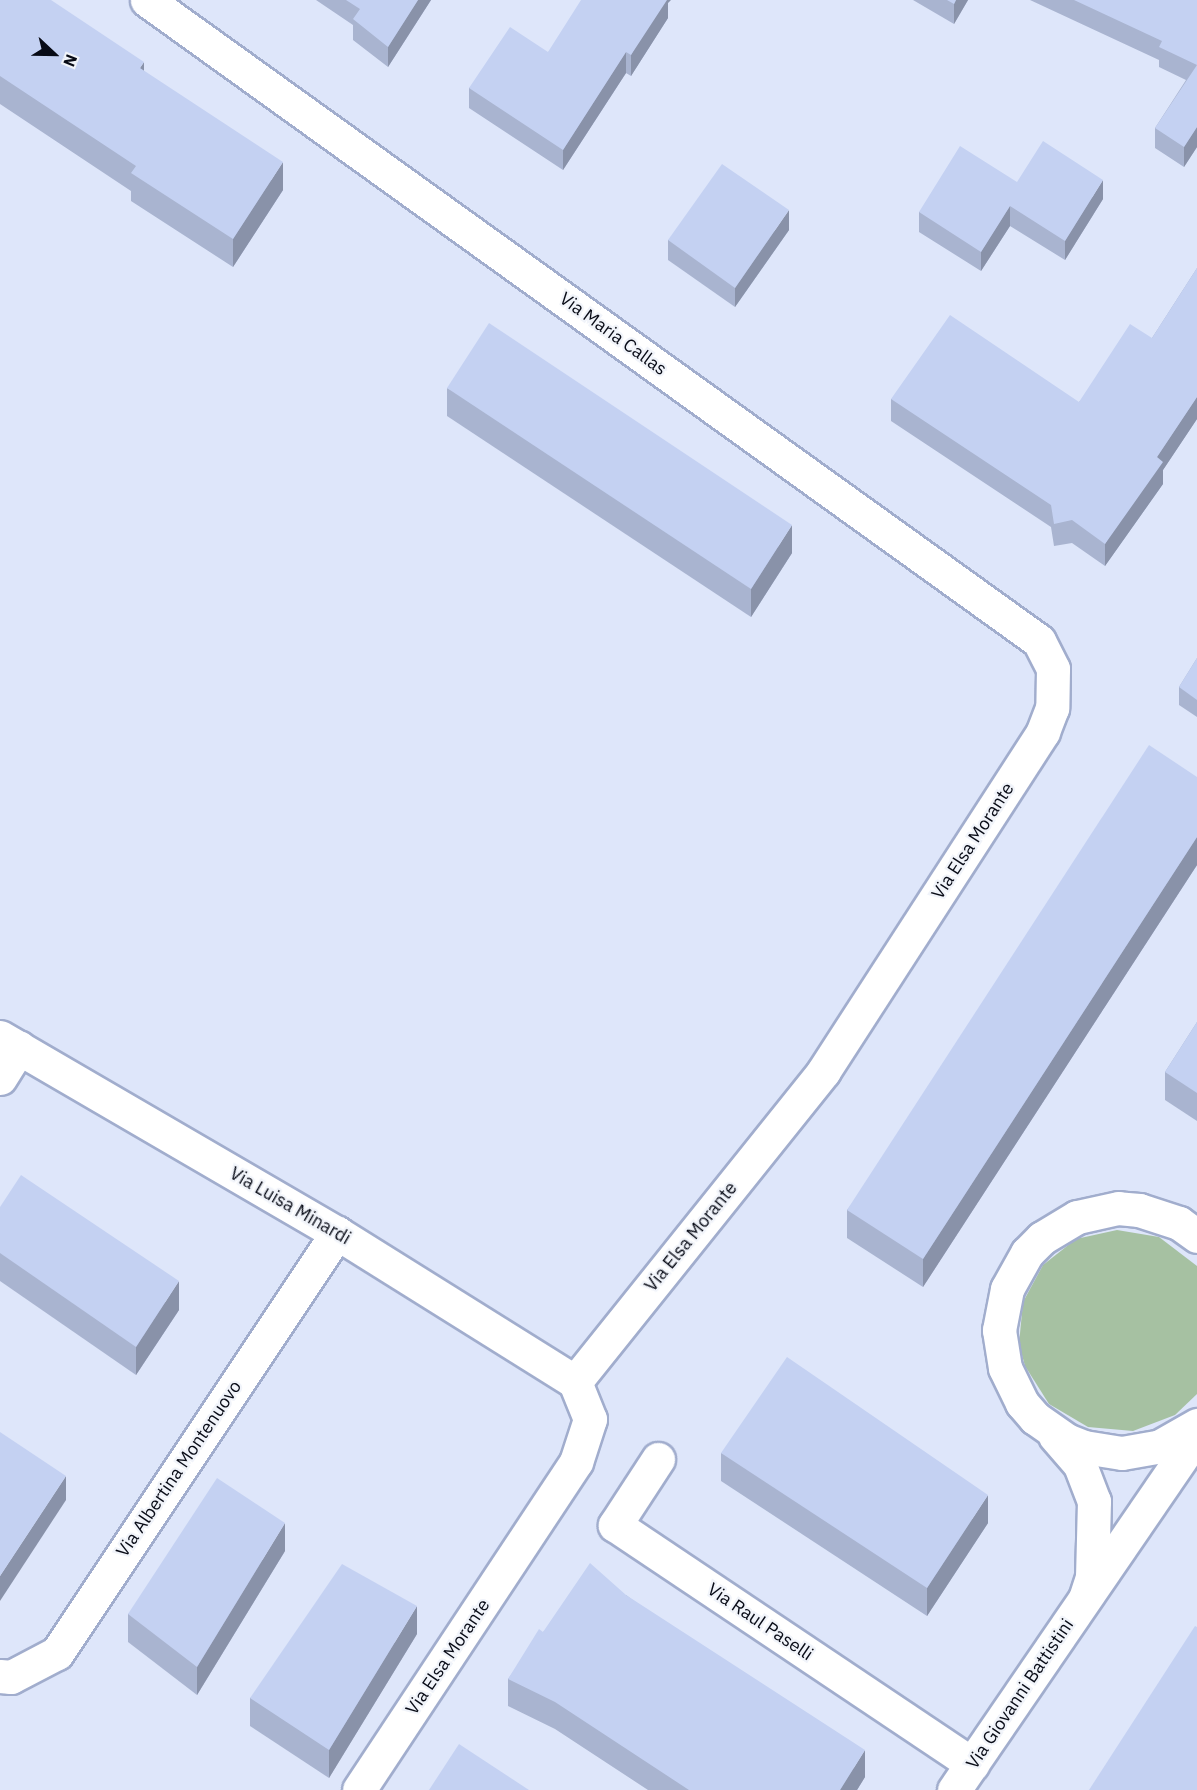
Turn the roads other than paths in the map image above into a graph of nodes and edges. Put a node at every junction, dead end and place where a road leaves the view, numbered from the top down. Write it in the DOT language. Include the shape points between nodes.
graph roads {
  1 [pos="147,0"];
  2 [pos="1054,686"];
  3 [pos="9,1042"];
  4 [pos="0,1078"];
  5 [pos="337,1233"];
  6 [pos="1197,1236"];
  7 [pos="575,1382"];
  8 [pos="1197,1425"];
  9 [pos="1049,1430"];
  10 [pos="1197,1436"];
  11 [pos="658,1459"];
  12 [pos="1085,1597"];
  13 [pos="0,1676"];
  14 [pos="963,1777"];
  15 [pos="359,1790"];
  1 -- 2 [label="street, Via Maria Callas" via="1040,641 1053,669"];
  2 -- 7 [label="street, Via Elsa Morante" via="1052,708 1043,732 824,1071"];
  3 -- 4 [label="street"];
  3 -- 5 [label="street, Via Luisa Minardi"];
  5 -- 7 [label="street, Via Luisa Minardi"];
  5 -- 13 [label="street, Via Albertina Montenuovo" via="57,1653 11,1677"];
  6 -- 9 [label="street, Via Giovanni Battistini" via="1160,1215 1108,1210 1077,1216 1027,1253 1015,1270 1001,1310 1000,1349 1022,1403"];
  7 -- 15 [label="street, Via Elsa Morante" via="590,1419 576,1462"];
  8 -- 9 [label="street, Via Giovanni Battistini" via="1160,1446 1122,1453 1084,1447"];
  9 -- 12 [label="street, Via Giovanni Battistini" via="1073,1454 1092,1489 1092,1577"];
  10 -- 12 [label="street, Via Giovanni Battistini"];
  11 -- 14 [label="street, Via Raul Paselli" via="615,1525"];
  12 -- 14 [label="street, Via Giovanni Battistini"];
}
